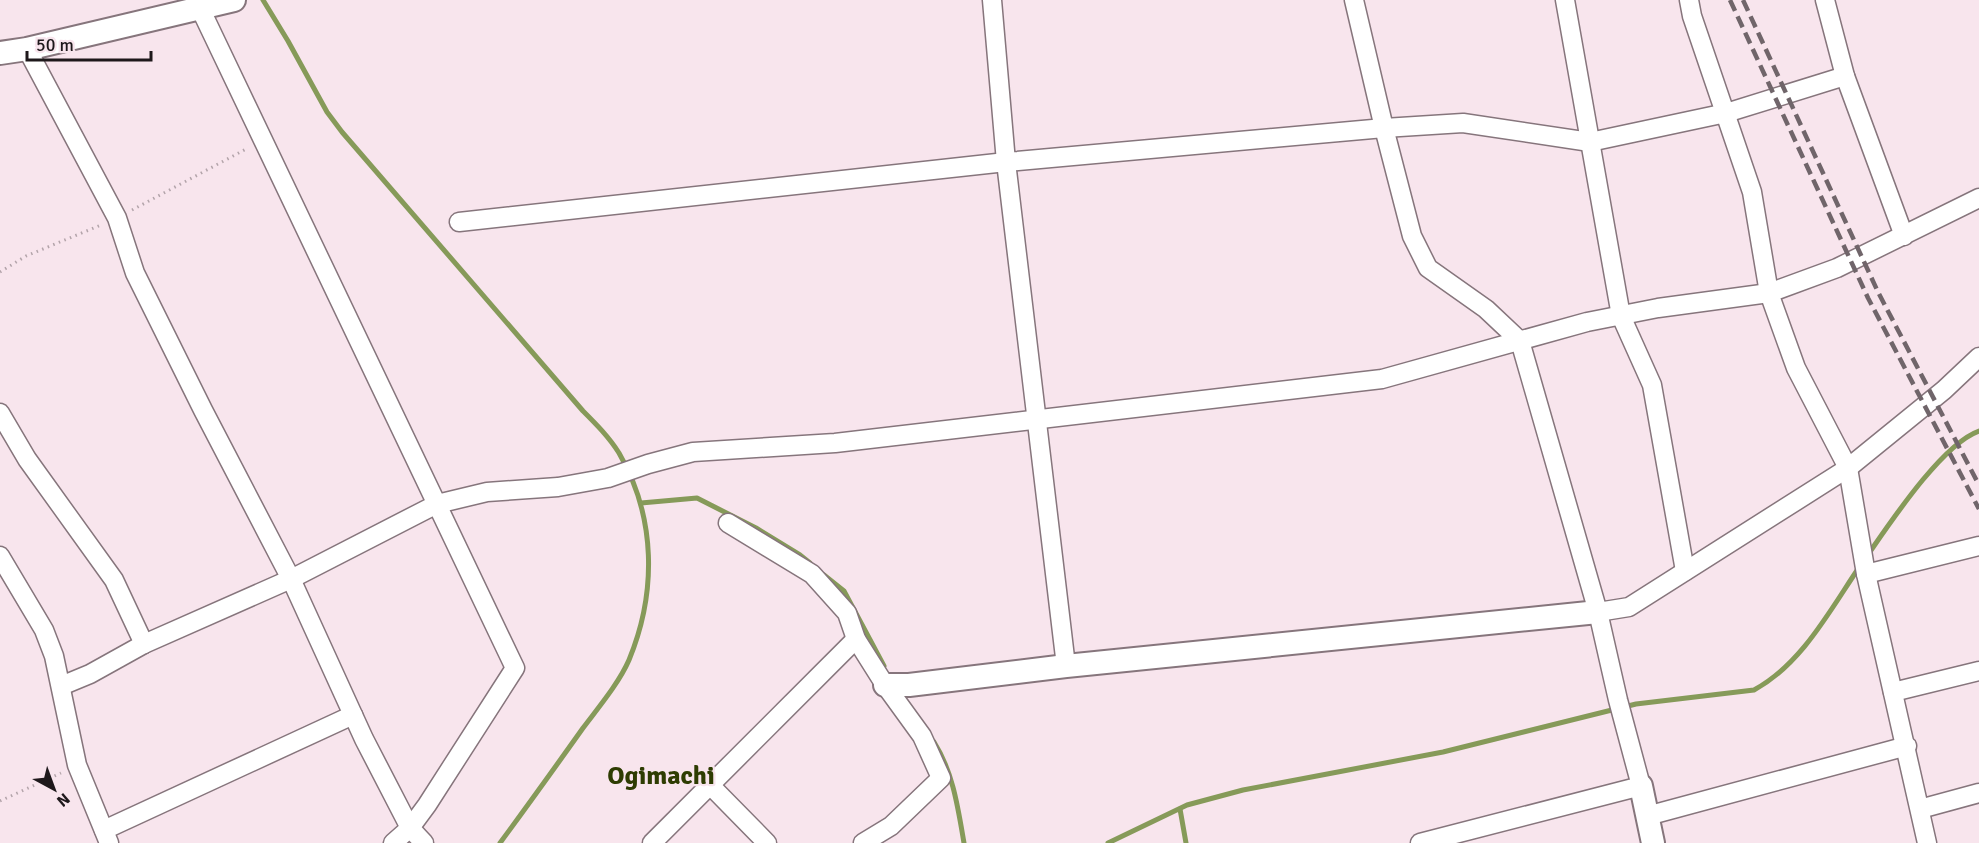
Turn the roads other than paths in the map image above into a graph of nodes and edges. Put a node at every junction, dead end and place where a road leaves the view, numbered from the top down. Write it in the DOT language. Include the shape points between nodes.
graph roads {
  1 [pos="992,0"];
  2 [pos="1354,0"];
  3 [pos="1565,0"];
  4 [pos="1689,0"];
  5 [pos="1825,0"];
  6 [pos="231,1"];
  7 [pos="200,8"];
  8 [pos="27,49"];
  9 [pos="0,53"];
  10 [pos="1845,76"];
  11 [pos="1726,113"];
  12 [pos="1384,128"];
  13 [pos="1590,142"];
  14 [pos="1006,162"];
  15 [pos="1979,198"];
  16 [pos="459,222"];
  17 [pos="1905,236"];
  18 [pos="1769,293"];
  19 [pos="1621,316"];
  20 [pos="1520,340"];
  21 [pos="1979,357"];
  22 [pos="0,413"];
  23 [pos="1036,419"];
  24 [pos="1848,468"];
  25 [pos="437,504"];
  26 [pos="728,523"];
  27 [pos="1979,546"];
  28 [pos="0,556"];
  29 [pos="1685,571"];
  30 [pos="1866,574"];
  31 [pos="291,579"];
  32 [pos="1598,612"];
  33 [pos="856,639"];
  34 [pos="144,644"];
  35 [pos="1066,666"];
  36 [pos="1979,671"];
  37 [pos="885,685"];
  38 [pos="61,686"];
  39 [pos="1893,692"];
  40 [pos="353,715"];
  41 [pos="1907,746"];
  42 [pos="710,784"];
  43 [pos="1641,786"];
  44 [pos="1979,794"];
  45 [pos="1920,809"];
  46 [pos="1647,816"];
  47 [pos="410,828"];
  48 [pos="106,836"];
  49 [pos="393,843"];
  50 [pos="424,843"];
  51 [pos="652,843"];
  52 [pos="767,843"];
  53 [pos="863,843"];
  54 [pos="1420,843"];
  55 [pos="1653,843"];
  56 [pos="1927,843"];
  1 -- 14 [label="street"];
  2 -- 12 [label="street"];
  3 -- 13 [label="street"];
  4 -- 11 [label="street"];
  5 -- 10 [label="street"];
  6 -- 7 [label="street"];
  7 -- 8 [label="street"];
  7 -- 25 [label="street"];
  8 -- 9 [label="street"];
  8 -- 31 [label="street" via="117,218 135,273"];
  10 -- 11 [label="street"];
  10 -- 17 [label="street"];
  11 -- 13 [label="street"];
  11 -- 18 [label="street" via="1752,192"];
  12 -- 13 [label="street" via="1463,123"];
  12 -- 14 [label="street"];
  12 -- 20 [label="street" via="1412,236 1428,268 1486,309"];
  13 -- 19 [label="street"];
  14 -- 16 [label="street"];
  14 -- 23 [label="street"];
  15 -- 17 [label="street"];
  17 -- 18 [label="street" via="1838,268"];
  18 -- 19 [label="street"];
  18 -- 24 [label="street" via="1796,368"];
  19 -- 20 [label="street"];
  19 -- 29 [label="street" via="1652,385"];
  20 -- 23 [label="street" via="1382,379"];
  20 -- 32 [label="street"];
  21 -- 24 [label="street"];
  22 -- 34 [label="street" via="27,459 114,580"];
  23 -- 25 [label="street" via="835,443 693,452 608,477 558,487 486,492"];
  23 -- 35 [label="street"];
  24 -- 29 [label="street"];
  24 -- 30 [label="street"];
  25 -- 31 [label="street"];
  25 -- 47 [label="street" via="515,668"];
  26 -- 33 [label="street" via="812,573 847,613"];
  27 -- 30 [label="street"];
  28 -- 38 [label="street" via="44,630"];
  29 -- 32 [label="street" via="1629,607"];
  30 -- 39 [label="street"];
  31 -- 34 [label="street"];
  31 -- 40 [label="street"];
  32 -- 35 [label="street"];
  32 -- 43 [label="street"];
  33 -- 37 [label="street"];
  33 -- 42 [label="street"];
  34 -- 38 [label="street"];
  35 -- 37 [label="street"];
  36 -- 39 [label="street"];
  37 -- 53 [label="street" via="921,736 941,778 891,826"];
  38 -- 48 [label="street" via="77,765"];
  39 -- 41 [label="street"];
  40 -- 47 [label="street"];
  40 -- 48 [label="street"];
  41 -- 45 [label="street"];
  41 -- 46 [label="street"];
  42 -- 51 [label="street"];
  42 -- 52 [label="street"];
  43 -- 46 [label="street"];
  43 -- 54 [label="street"];
  44 -- 45 [label="street"];
  45 -- 56 [label="street"];
  46 -- 55 [label="street"];
  47 -- 49 [label="street"];
  47 -- 50 [label="street"];
}
